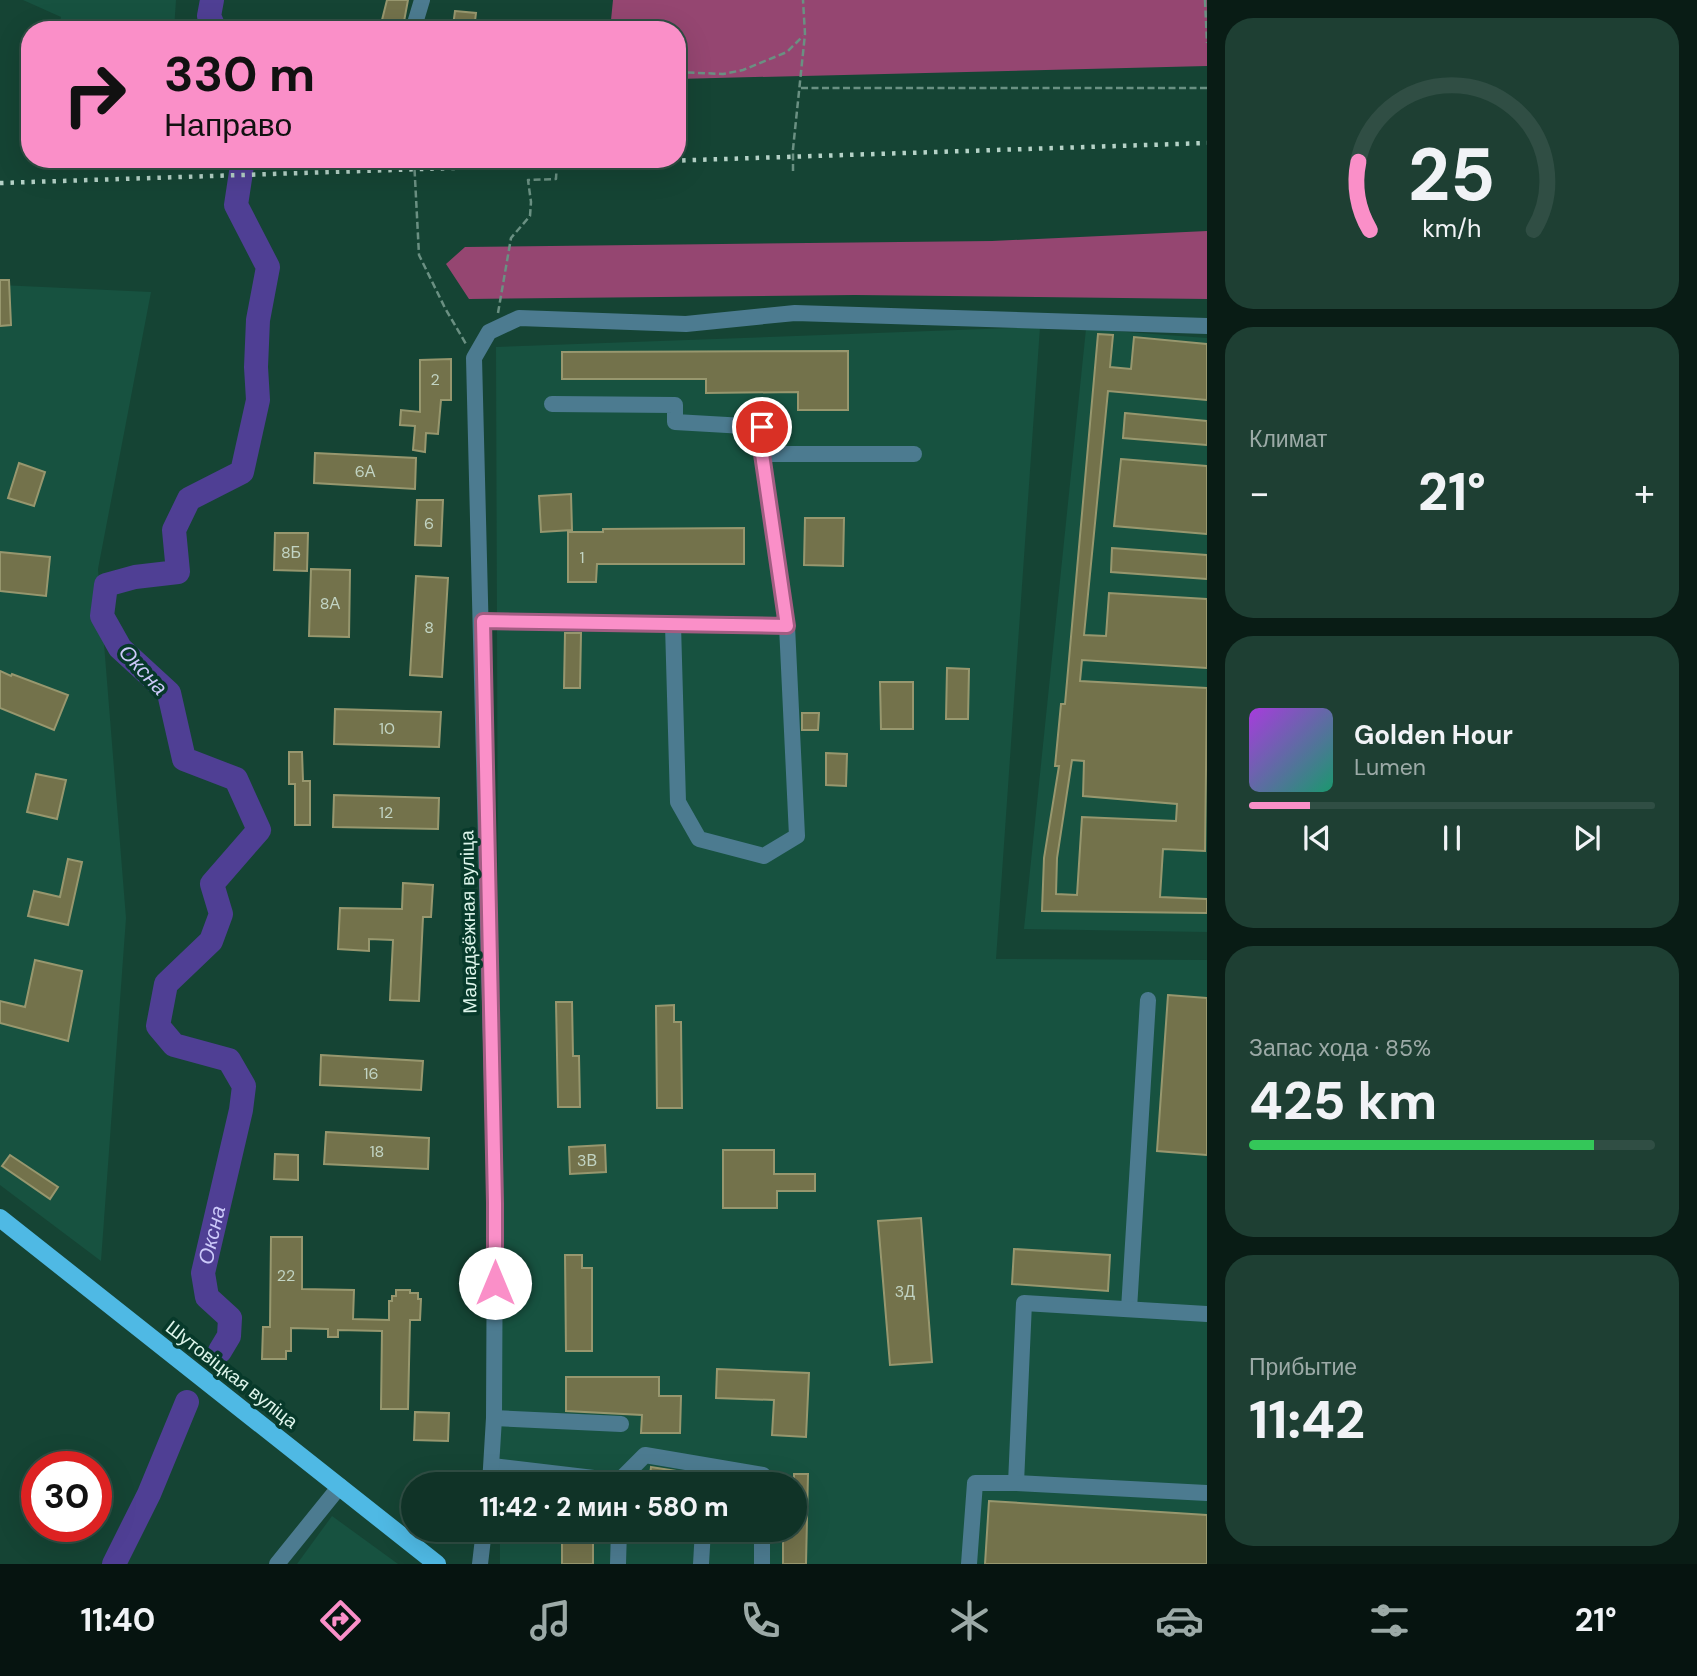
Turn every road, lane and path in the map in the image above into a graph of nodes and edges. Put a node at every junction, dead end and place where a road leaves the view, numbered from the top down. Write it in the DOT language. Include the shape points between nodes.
graph roads {
  1 [pos="422,0"];
  2 [pos="803,0"];
  3 [pos="1205,0"];
  4 [pos="416,21"];
  5 [pos="805,34"];
  6 [pos="1207,43"];
  7 [pos="686,72"];
  8 [pos="801,88"];
  9 [pos="1207,88"];
  10 [pos="414,168"];
  11 [pos="556,168"];
  12 [pos="793,171"];
  13 [pos="1207,326"];
  14 [pos="496,329"];
  15 [pos="474,358"];
  16 [pos="552,404"];
  17 [pos="762,454"];
  18 [pos="914,454"];
  19 [pos="483,621"];
  20 [pos="673,625"];
  21 [pos="787,626"];
  22 [pos="1148,1000"];
  23 [pos="0,1218"];
  24 [pos="1129,1309"];
  25 [pos="1207,1314"];
  26 [pos="494,1418"];
  27 [pos="621,1424"];
  28 [pos="492,1466"];
  29 [pos="712,1466"];
  30 [pos="491,1472"];
  31 [pos="537,1472"];
  32 [pos="629,1472"];
  33 [pos="711,1472"];
  34 [pos="746,1472"];
  35 [pos="1016,1483"];
  36 [pos="340,1486"];
  37 [pos="1207,1493"];
  38 [pos="483,1542"];
  39 [pos="619,1542"];
  40 [pos="702,1542"];
  41 [pos="762,1542"];
  42 [pos="277,1564"];
  43 [pos="437,1564"];
  44 [pos="480,1564"];
  45 [pos="618,1564"];
  46 [pos="701,1564"];
  47 [pos="762,1564"];
  48 [pos="969,1564"];
  1 -- 4 [label="street"];
  2 -- 5 [label="path"];
  3 -- 6 [label="path"];
  5 -- 7 [label="path" via="787,52 743,70"];
  5 -- 8 [label="path"];
  8 -- 9 [label="path"];
  8 -- 12 [label="path"];
  10 -- 15 [label="path" via="419,255"];
  11 -- 14 [label="path" via="556,179 528,180 530,216 511,238"];
  13 -- 14 [label="street" via="795,313 686,324 519,318"];
  14 -- 15 [label="street" via="489,332"];
  15 -- 19 [label="street, Маладзёжная вуліца"];
  16 -- 17 [label="street" via="675,405 675,422 762,427"];
  17 -- 18 [label="street"];
  17 -- 21 [label="street"];
  19 -- 20 [label="street"];
  19 -- 26 [label="street, Маладзёжная вуліца" via="495,1203"];
  20 -- 21 [label="street"];
  20 -- 21 [label="street" via="678,802 699,839 764,856 797,836"];
  22 -- 24 [label="street"];
  23 -- 36 [label="main road, Шутовіцкая вуліца"];
  24 -- 25 [label="street"];
  24 -- 35 [label="street" via="1024,1303"];
  26 -- 27 [label="street"];
  26 -- 28 [label="street, Маладзёжная вуліца"];
  28 -- 30 [label="street, Маладзёжная вуліца"];
  28 -- 31 [label="street"];
  29 -- 32 [label="street" via="645,1455"];
  29 -- 33 [label="street"];
  29 -- 34 [label="street"];
  35 -- 37 [label="street"];
  35 -- 48 [label="street" via="975,1483"];
  36 -- 42 [label="street"];
  36 -- 43 [label="main road, Шутовіцкая вуліца"];
  38 -- 44 [label="street"];
  39 -- 45 [label="street"];
  40 -- 46 [label="street"];
  41 -- 47 [label="street"];
}
